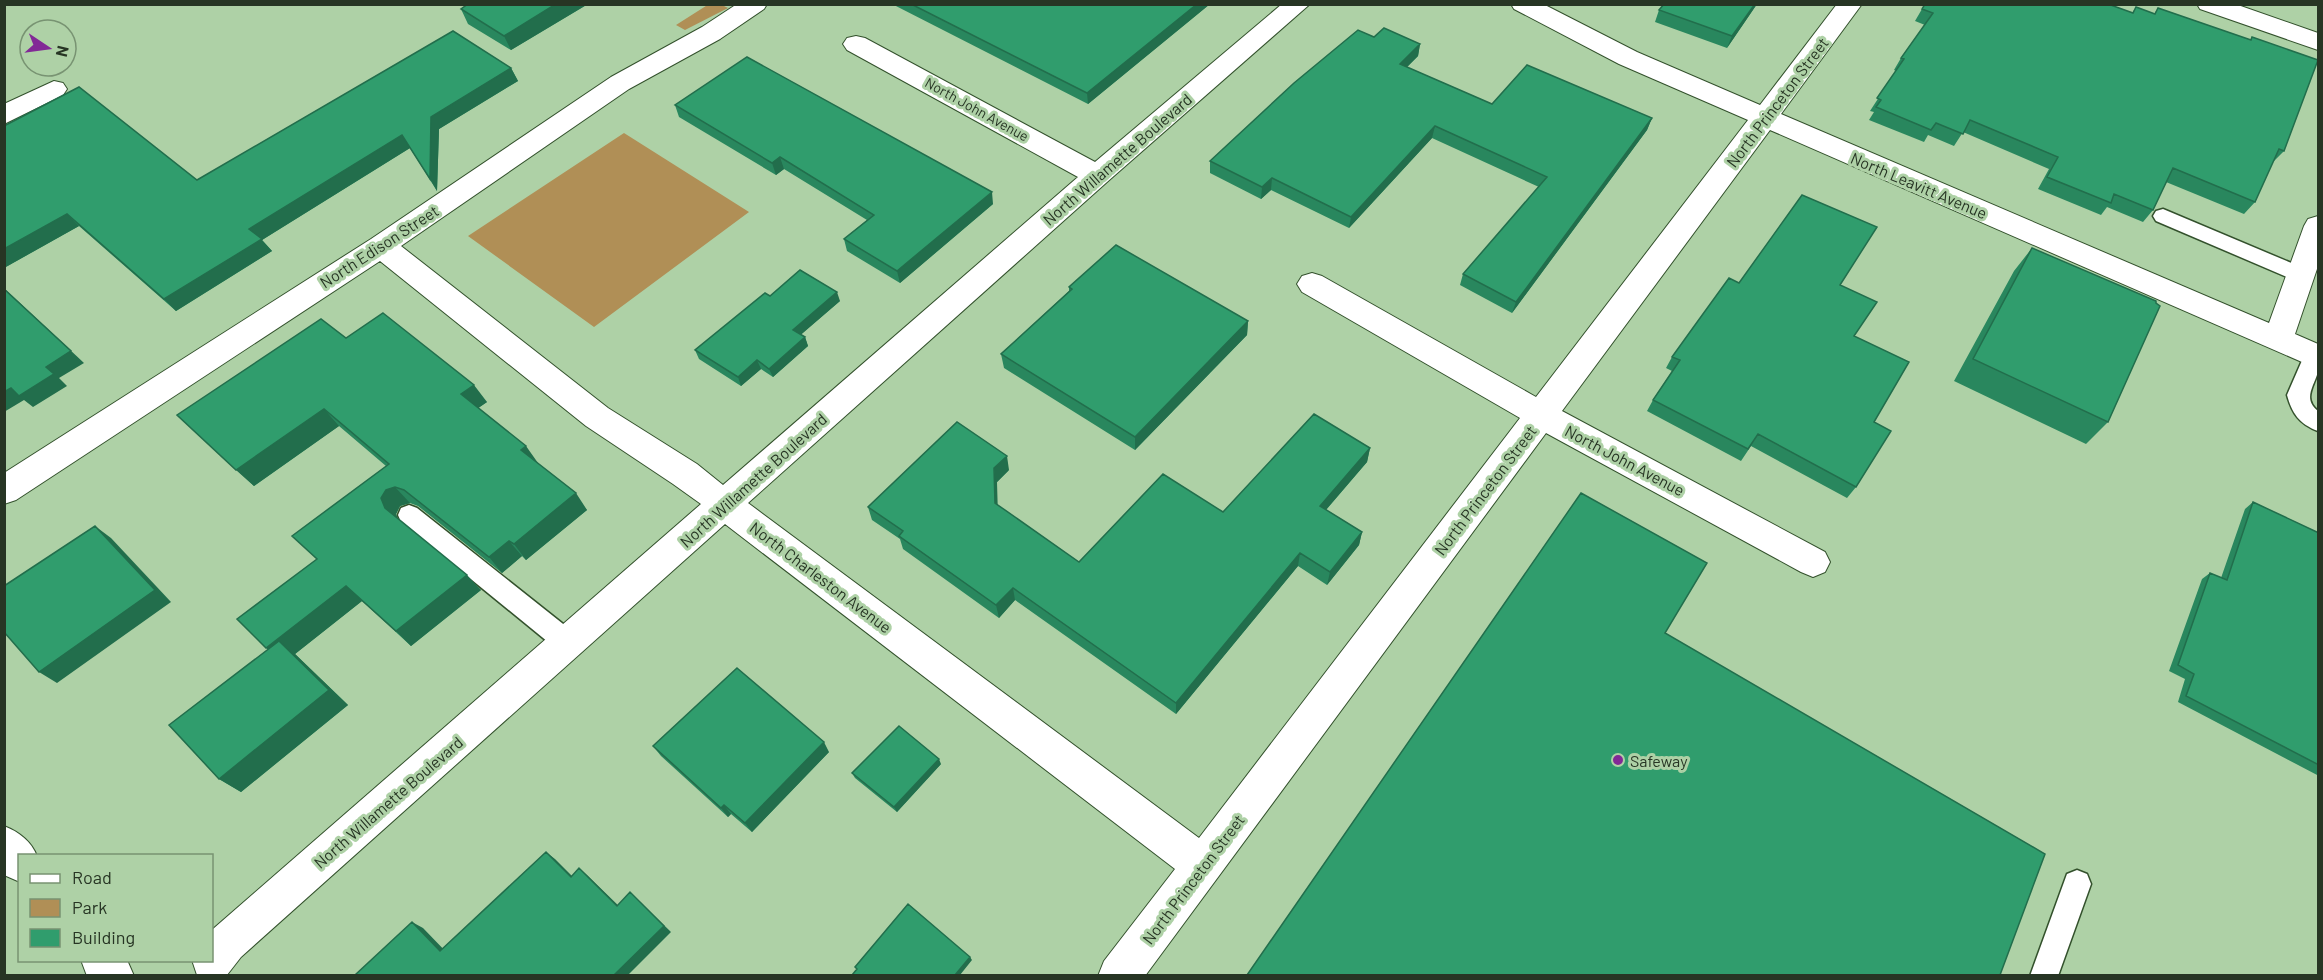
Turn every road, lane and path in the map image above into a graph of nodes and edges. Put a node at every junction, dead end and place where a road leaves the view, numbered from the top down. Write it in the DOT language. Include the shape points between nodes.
graph roads {
  1 [pos="755,4"];
  2 [pos="1298,4"];
  3 [pos="1523,4"];
  4 [pos="1850,4"];
  5 [pos="2209,4"];
  6 [pos="2319,42"];
  7 [pos="856,44"];
  8 [pos="54,89"];
  9 [pos="4,115"];
  10 [pos="1764,119"];
  11 [pos="1097,175"];
  12 [pos="2163,216"];
  13 [pos="2319,226"];
  14 [pos="381,246"];
  15 [pos="2301,275"];
  16 [pos="1312,284"];
  17 [pos="2278,340"];
  18 [pos="2316,356"];
  19 [pos="1541,414"];
  20 [pos="2319,422"];
  21 [pos="4,490"];
  22 [pos="725,504"];
  23 [pos="410,515"];
  24 [pos="1813,562"];
  25 [pos="568,643"];
  26 [pos="4,845"];
  27 [pos="18,861"];
  28 [pos="1203,866"];
  29 [pos="2077,884"];
  30 [pos="213,958"];
  31 [pos="103,962"];
  32 [pos="209,962"];
  33 [pos="113,975"];
  34 [pos="196,975"];
  35 [pos="1119,975"];
  36 [pos="2044,975"];
  1 -- 14 [label="street, North Edison Street" via="620,83"];
  2 -- 11 [label="street, North Willamette Boulevard"];
  3 -- 10 [label="street, North Leavitt Avenue" via="1628,58"];
  4 -- 10 [label="street, North Princeton Street"];
  5 -- 6 [label="street"];
  7 -- 11 [label="street, North John Avenue"];
  8 -- 9 [label="street"];
  10 -- 17 [label="street, North Leavitt Avenue"];
  10 -- 19 [label="street, North Princeton Street"];
  11 -- 22 [label="street, North Willamette Boulevard"];
  12 -- 15 [label="lane"];
  13 -- 15 [label="street"];
  14 -- 21 [label="street, North Edison Street"];
  14 -- 22 [label="street, North Charleston Avenue" via="597,417"];
  15 -- 17 [label="street"];
  16 -- 19 [label="street, North John Avenue"];
  17 -- 18 [label="street, North Leavitt Avenue"];
  18 -- 20 [label="lane" via="2298,394 2302,410"];
  19 -- 24 [label="street, North John Avenue"];
  19 -- 28 [label="street, North Princeton Street"];
  22 -- 25 [label="street, North Willamette Boulevard"];
  22 -- 28 [label="street, North Charleston Avenue"];
  23 -- 25 [label="lane"];
  25 -- 30 [label="street, North Willamette Boulevard"];
  26 -- 27 [label="street"];
  28 -- 35 [label="street, North Princeton Street"];
  29 -- 36 [label="lane"];
  31 -- 33 [label="street"];
  32 -- 34 [label="street, North Willamette Boulevard"];
}
